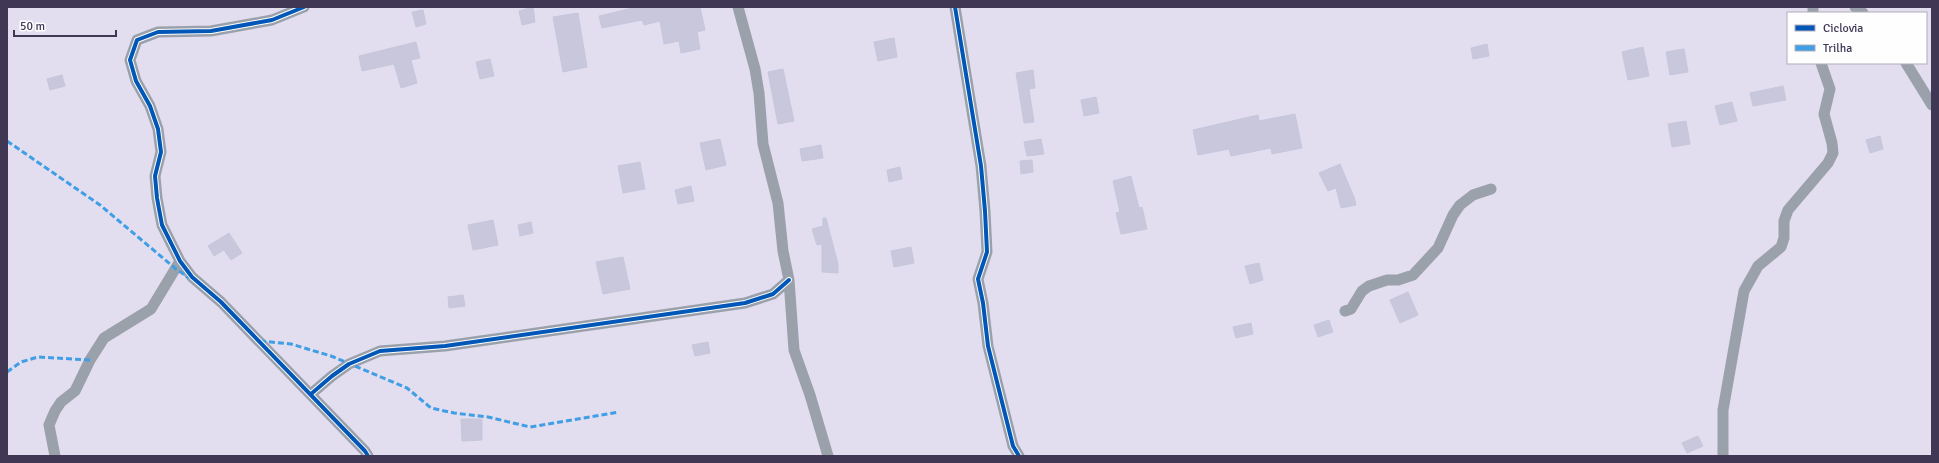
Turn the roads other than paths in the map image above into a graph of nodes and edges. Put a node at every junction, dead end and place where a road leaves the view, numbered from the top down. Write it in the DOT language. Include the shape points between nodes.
graph roads {
  1 [pos="304,7"];
  2 [pos="738,7"];
  3 [pos="955,7"];
  4 [pos="1821,64"];
  5 [pos="1907,64"];
  6 [pos="1932,106"];
  7 [pos="1491,189"];
  8 [pos="180,261"];
  9 [pos="789,280"];
  10 [pos="1345,311"];
  11 [pos="311,394"];
  12 [pos="55,456"];
  13 [pos="368,456"];
  14 [pos="828,456"];
  15 [pos="1020,456"];
  16 [pos="1723,456"];
  1 -- 8 [label="street" via="272,20 211,31 158,32 137,40 130,60 136,81 150,106 158,129 161,152 155,176 156,198 162,225"];
  2 -- 9 [label="street" via="755,69 763,144 778,203"];
  3 -- 15 [label="street" via="981,166 985,211 987,252 978,279 988,346 1013,446"];
  4 -- 16 [label="street" via="1830,89 1824,114 1833,153 1828,163 1788,210 1781,247 1758,266 1744,291 1723,410"];
  5 -- 6 [label="street"];
  7 -- 10 [label="street" via="1473,195 1460,205 1438,248 1411,277 1387,280 1369,286 1362,291 1351,309"];
  8 -- 11 [label="street" via="192,277 221,302"];
  8 -- 12 [label="street" via="152,309 104,338 75,391 61,402 55,411 50,425"];
  9 -- 11 [label="street" via="773,294 745,303 445,346 380,351 349,364"];
  9 -- 14 [label="street" via="794,350"];
  11 -- 13 [label="street"];
}
